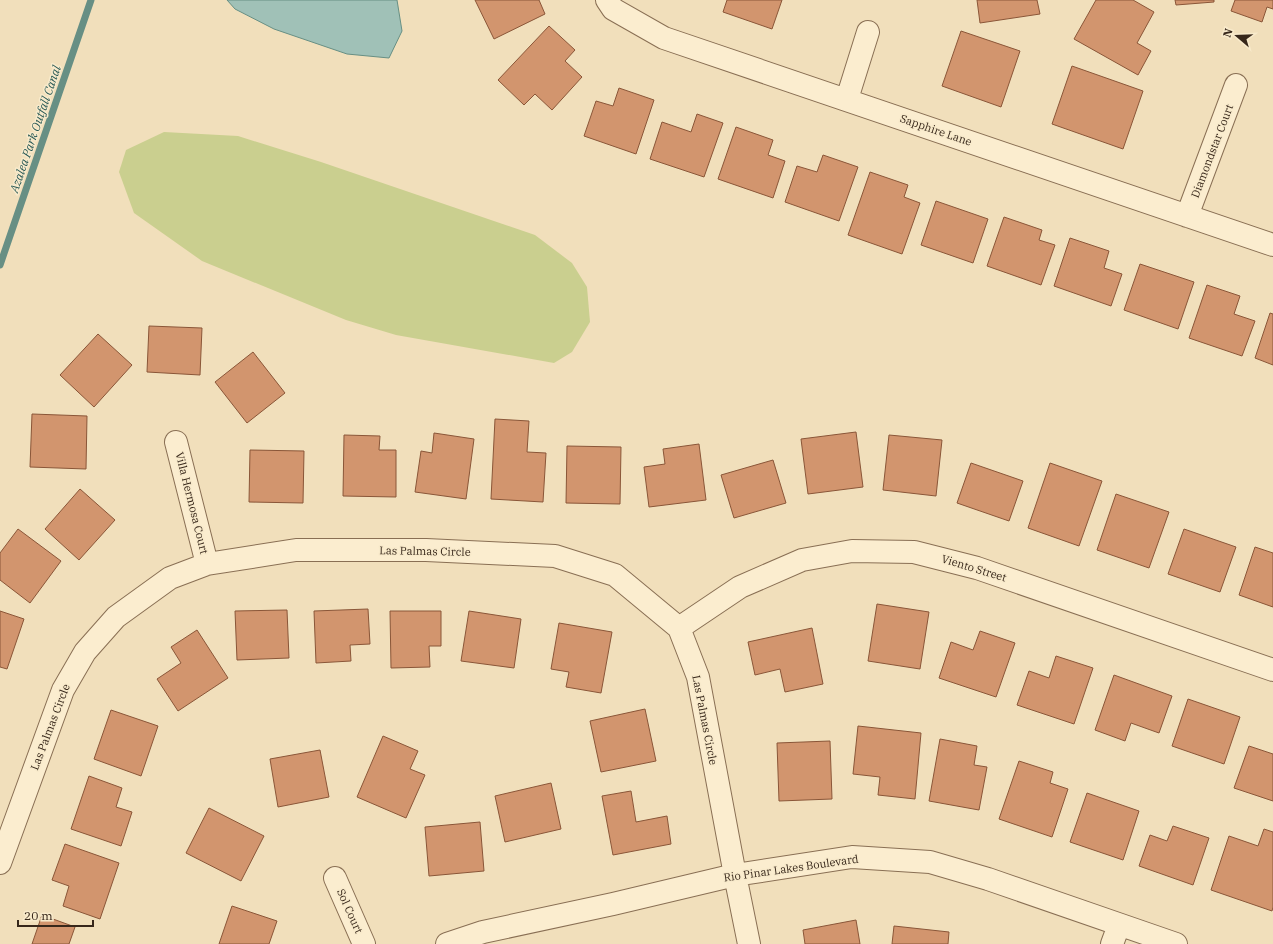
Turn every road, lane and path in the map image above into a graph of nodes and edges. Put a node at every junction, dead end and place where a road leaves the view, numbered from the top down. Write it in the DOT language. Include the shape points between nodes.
graph roads {
  1 [pos="607,0"];
  2 [pos="868,32"];
  3 [pos="1236,85"];
  4 [pos="847,99"];
  5 [pos="1187,216"];
  6 [pos="1273,245"];
  7 [pos="176,442"];
  8 [pos="207,564"];
  9 [pos="679,628"];
  10 [pos="1273,670"];
  11 [pos="0,863"];
  12 [pos="735,874"];
  13 [pos="335,878"];
  14 [pos="1116,934"];
  15 [pos="364,944"];
  16 [pos="447,944"];
  17 [pos="749,944"];
  18 [pos="1176,944"];
  1 -- 4 [label="street, Sapphire Lane" via="613,10 664,38"];
  2 -- 4 [label="street"];
  3 -- 5 [label="street, Diamondstar Court"];
  4 -- 5 [label="street, Sapphire Lane"];
  5 -- 6 [label="street, Sapphire Lane"];
  7 -- 8 [label="street, Villa Hermosa Court"];
  8 -- 9 [label="street, Las Palmas Circle" via="296,550 426,550 555,556 615,575"];
  8 -- 11 [label="street, Las Palmas Circle" via="170,578 146,595 116,617 84,652 62,690"];
  9 -- 10 [label="street, Viento Street" via="740,587 802,560 852,551 914,552 977,568"];
  9 -- 12 [label="street, Las Palmas Circle" via="698,677"];
  12 -- 14 [label="street, Rio Pinar Lakes Boulevard" via="852,857 930,862 988,879"];
  12 -- 16 [label="street, Rio Pinar Lakes Boulevard" via="483,932"];
  12 -- 17 [label="street, Las Palmas Circle"];
  13 -- 15 [label="street, Sol Court"];
  14 -- 18 [label="street, Rio Pinar Lakes Boulevard"];
}
